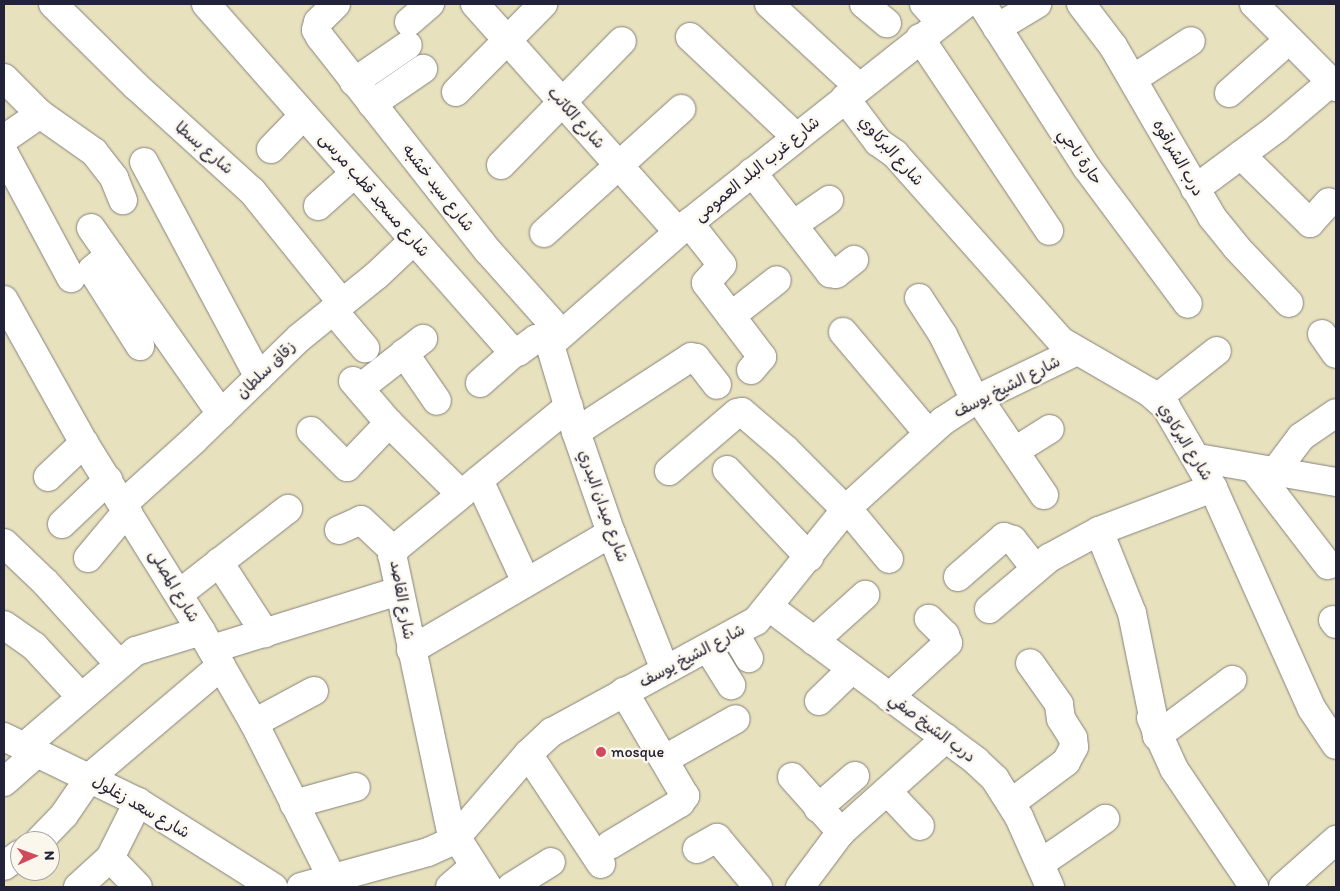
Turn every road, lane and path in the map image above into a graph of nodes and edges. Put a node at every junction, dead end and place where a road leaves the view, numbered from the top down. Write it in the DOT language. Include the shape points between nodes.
graph roads {
  1 [pos="53,4"];
  2 [pos="206,4"];
  3 [pos="336,4"];
  4 [pos="430,4"];
  5 [pos="475,4"];
  6 [pos="543,4"];
  7 [pos="769,4"];
  8 [pos="864,4"];
  9 [pos="965,4"];
  10 [pos="982,4"];
  11 [pos="1037,4"];
  12 [pos="1081,4"];
  13 [pos="1263,7"];
  14 [pos="928,21"];
  15 [pos="887,23"];
  16 [pos="997,28"];
  17 [pos="690,37"];
  18 [pos="622,40"];
  19 [pos="1289,40"];
  20 [pos="508,41"];
  21 [pos="1191,41"];
  22 [pos="423,69"];
  23 [pos="4,78"];
  24 [pos="1133,79"];
  25 [pos="1333,81"];
  26 [pos="354,82"];
  27 [pos="456,92"];
  28 [pos="852,93"];
  29 [pos="1229,93"];
  30 [pos="563,103"];
  31 [pos="372,104"];
  32 [pos="681,109"];
  33 [pos="40,114"];
  34 [pos="304,115"];
  35 [pos="796,137"];
  36 [pos="4,138"];
  37 [pos="271,149"];
  38 [pos="4,153"];
  39 [pos="1241,155"];
  40 [pos="144,162"];
  41 [pos="501,165"];
  42 [pos="619,166"];
  43 [pos="752,172"];
  44 [pos="354,174"];
  45 [pos="1195,189"];
  46 [pos="122,200"];
  47 [pos="828,200"];
  48 [pos="1329,202"];
  49 [pos="318,206"];
  50 [pos="793,225"];
  51 [pos="91,228"];
  52 [pos="684,228"];
  53 [pos="1049,231"];
  54 [pos="544,233"];
  55 [pos="414,240"];
  56 [pos="110,255"];
  57 [pos="854,260"];
  58 [pos="71,278"];
  59 [pos="777,280"];
  60 [pos="919,298"];
  61 [pos="4,300"];
  62 [pos="1289,303"];
  63 [pos="1188,304"];
  64 [pos="338,306"];
  65 [pos="731,316"];
  66 [pos="843,332"];
  67 [pos="558,336"];
  68 [pos="140,346"];
  69 [pos="365,348"];
  70 [pos="1217,351"];
  71 [pos="515,352"];
  72 [pos="1075,352"];
  73 [pos="751,370"];
  74 [pos="259,377"];
  75 [pos="480,383"];
  76 [pos="717,385"];
  77 [pos="1156,398"];
  78 [pos="977,400"];
  79 [pos="438,401"];
  80 [pos="1336,412"];
  81 [pos="221,414"];
  82 [pos="572,419"];
  83 [pos="389,423"];
  84 [pos="1050,429"];
  85 [pos="311,431"];
  86 [pos="928,433"];
  87 [pos="84,442"];
  88 [pos="1015,452"];
  89 [pos="1198,458"];
  90 [pos="727,470"];
  91 [pos="668,471"];
  92 [pos="1264,472"];
  93 [pos="48,477"];
  94 [pos="108,480"];
  95 [pos="1336,482"];
  96 [pos="470,487"];
  97 [pos="1213,488"];
  98 [pos="1044,495"];
  99 [pos="125,507"];
  100 [pos="288,509"];
  101 [pos="846,509"];
  102 [pos="62,524"];
  103 [pos="339,530"];
  104 [pos="1100,530"];
  105 [pos="611,533"];
  106 [pos="4,543"];
  107 [pos="394,551"];
  108 [pos="808,557"];
  109 [pos="88,558"];
  110 [pos="889,559"];
  111 [pos="219,562"];
  112 [pos="1328,565"];
  113 [pos="1035,568"];
  114 [pos="958,577"];
  115 [pos="526,582"];
  116 [pos="398,591"];
  117 [pos="180,593"];
  118 [pos="865,595"];
  119 [pos="769,607"];
  120 [pos="989,609"];
  121 [pos="929,619"];
  122 [pos="4,625"];
  123 [pos="265,633"];
  124 [pos="734,634"];
  125 [pos="814,641"];
  126 [pos="708,648"];
  127 [pos="211,649"];
  128 [pos="411,650"];
  129 [pos="749,658"];
  130 [pos="1030,663"];
  131 [pos="119,664"];
  132 [pos="852,669"];
  133 [pos="665,670"];
  134 [pos="1142,675"];
  135 [pos="1232,680"];
  136 [pos="731,684"];
  137 [pos="314,691"];
  138 [pos="624,692"];
  139 [pos="889,697"];
  140 [pos="81,698"];
  141 [pos="819,701"];
  142 [pos="736,719"];
  143 [pos="254,723"];
  144 [pos="1157,736"];
  145 [pos="946,738"];
  146 [pos="15,742"];
  147 [pos="1336,745"];
  148 [pos="528,754"];
  149 [pos="665,759"];
  150 [pos="90,776"];
  151 [pos="855,776"];
  152 [pos="792,777"];
  153 [pos="4,782"];
  154 [pos="356,788"];
  155 [pos="887,791"];
  156 [pos="138,802"];
  157 [pos="1011,803"];
  158 [pos="294,804"];
  159 [pos="818,808"];
  160 [pos="1106,819"];
  161 [pos="920,826"];
  162 [pos="49,831"];
  163 [pos="841,832"];
  164 [pos="455,839"];
  165 [pos="1336,840"];
  166 [pos="698,849"];
  167 [pos="110,858"];
  168 [pos="551,862"];
  169 [pos="1045,875"];
  170 [pos="481,876"];
  171 [pos="332,878"];
  172 [pos="78,887"];
  173 [pos="138,887"];
  174 [pos="273,887"];
  175 [pos="301,887"];
  176 [pos="450,887"];
  177 [pos="511,887"];
  178 [pos="758,887"];
  179 [pos="800,887"];
  180 [pos="1254,887"];
  181 [pos="1283,887"];
  1 -- 64 [label="street, شارع بسطا" via="136,86 252,191"];
  2 -- 34 [label="street, شارع مسجد قطب مرسى"];
  3 -- 26 [label="street, شارع سيد خشبه" via="318,22 316,30"];
  4 -- 26 [label="street" via="408,34"];
  5 -- 20 [label="street, شارع الكاتب"];
  6 -- 20 [label="street"];
  7 -- 28 [label="street, شارع البركاوي"];
  8 -- 15 [label="street"];
  9 -- 14 [label="street, شارع غرب البلد العمومى"];
  10 -- 16 [label="street, حارة ناجي"];
  11 -- 16 [label="street"];
  12 -- 24 [label="street, درب الشراقوه"];
  13 -- 19 [label="street"];
  14 -- 28 [label="street, شارع غرب البلد العمومى"];
  14 -- 53 [label="street"];
  16 -- 63 [label="street, حارة ناجي" via="1087,168"];
  17 -- 35 [label="street"];
  18 -- 30 [label="street"];
  19 -- 25 [label="street"];
  19 -- 29 [label="street"];
  20 -- 27 [label="street"];
  20 -- 30 [label="street, شارع الكاتب"];
  21 -- 24 [label="street"];
  22 -- 31 [label="street"];
  23 -- 33 [label="street"];
  24 -- 45 [label="street, درب الشراقوه"];
  25 -- 39 [label="street"];
  26 -- 31 [label="street, شارع سيد خشبه"];
  28 -- 35 [label="street, شارع غرب البلد العمومى"];
  28 -- 72 [label="street, شارع البركاوي" via="878,142 895,154 1055,335"];
  30 -- 41 [label="street"];
  30 -- 42 [label="street, شارع الكاتب"];
  31 -- 67 [label="street, شارع سيد خشبه"];
  32 -- 42 [label="street"];
  33 -- 36 [label="street"];
  33 -- 46 [label="street" via="94,152 114,178"];
  34 -- 37 [label="street"];
  34 -- 44 [label="street, شارع مسجد قطب مرسى"];
  35 -- 43 [label="street, شارع غرب البلد العمومى"];
  38 -- 58 [label="street"];
  39 -- 45 [label="street"];
  39 -- 48 [label="street" via="1310,223"];
  40 -- 74 [label="street"];
  42 -- 52 [label="street, شارع الكاتب"];
  42 -- 54 [label="street"];
  43 -- 50 [label="street"];
  43 -- 52 [label="street, شارع غرب البلد العمومى"];
  44 -- 49 [label="street"];
  44 -- 55 [label="street, شارع مسجد قطب مرسى"];
  45 -- 62 [label="street, درب الشراقوه" via="1236,247"];
  47 -- 50 [label="street"];
  50 -- 57 [label="street" via="831,274"];
  51 -- 56 [label="street"];
  52 -- 65 [label="street, شارع الكاتب" via="721,264 706,283"];
  52 -- 67 [label="street, شارع غرب البلد العمومى"];
  55 -- 64 [label="street, زقاق سلطان"];
  55 -- 71 [label="street, شارع مسجد قطب مرسى"];
  56 -- 68 [label="street" via="92,270"];
  56 -- 81 [label="street"];
  59 -- 65 [label="street"];
  60 -- 78 [label="street" via="943,335"];
  61 -- 87 [label="street, شارع المصلى"];
  64 -- 69 [label="street, شارع بسطا"];
  64 -- 74 [label="street, زقاق سلطان"];
  65 -- 73 [label="street" via="762,357"];
  66 -- 86 [label="street"];
  67 -- 71 [label="street" via="536,339"];
  67 -- 82 [label="street, شارع ميدان البدري" via="551,348"];
  70 -- 77 [label="street"];
  71 -- 75 [label="street"];
  72 -- 77 [label="street, شارع البركاوي"];
  72 -- 78 [label="street, شارع الشيخ يوسف"];
  74 -- 81 [label="street, زقاق سلطان"];
  76 -- 82 [label="street, شارع القاصد" via="696,358 690,357"];
  77 -- 89 [label="street, شارع البركاوي" via="1166,407"];
  78 -- 86 [label="street, شارع الشيخ يوسف"];
  78 -- 88 [label="street"];
  79 -- 83 [label="street" via="414,346 357,385"];
  80 -- 92 [label="street" via="1302,437"];
  81 -- 99 [label="street, زقاق سلطان"];
  82 -- 96 [label="street, شارع القاصد"];
  82 -- 105 [label="street, شارع ميدان البدري"];
  83 -- 85 [label="street" via="347,467"];
  83 -- 96 [label="street"];
  84 -- 88 [label="street"];
  86 -- 101 [label="street, شارع الشيخ يوسف"];
  87 -- 93 [label="street"];
  87 -- 94 [label="street, شارع المصلى"];
  88 -- 98 [label="street"];
  89 -- 92 [label="street"];
  89 -- 97 [label="street, شارع البركاوي"];
  90 -- 108 [label="street"];
  91 -- 101 [label="street" via="737,412 742,412"];
  92 -- 95 [label="street"];
  92 -- 112 [label="street"];
  94 -- 99 [label="street, شارع المصلى"];
  94 -- 102 [label="street"];
  96 -- 107 [label="street, شارع القاصد"];
  96 -- 115 [label="street"];
  97 -- 104 [label="street"];
  97 -- 147 [label="street, شارع البركاوي" via="1312,709"];
  99 -- 109 [label="street, زقاق سلطان"];
  99 -- 117 [label="street, شارع المصلى"];
  100 -- 111 [label="street"];
  101 -- 108 [label="street, شارع الشيخ يوسف"];
  101 -- 110 [label="street"];
  103 -- 107 [label="street" via="360,520"];
  104 -- 113 [label="street"];
  104 -- 144 [label="street" via="1132,613"];
  105 -- 115 [label="street"];
  105 -- 133 [label="street, شارع ميدان البدري"];
  106 -- 131 [label="street"];
  107 -- 116 [label="street, شارع القاصد" via="392,559"];
  108 -- 119 [label="street, شارع الشيخ يوسف"];
  111 -- 117 [label="street"];
  111 -- 123 [label="street"];
  113 -- 114 [label="street" via="1013,540 1004,538"];
  113 -- 120 [label="street"];
  115 -- 128 [label="street"];
  116 -- 123 [label="street"];
  116 -- 128 [label="street, شارع القاصد"];
  117 -- 127 [label="street, شارع المصلى"];
  118 -- 125 [label="street"];
  119 -- 124 [label="street, شارع الشيخ يوسف" via="756,621"];
  119 -- 125 [label="street, درب الشيخ صفي"];
  121 -- 139 [label="street" via="945,635 948,643"];
  122 -- 140 [label="street" via="34,646"];
  123 -- 127 [label="street"];
  124 -- 126 [label="street, شارع الشيخ يوسف"];
  124 -- 129 [label="street"];
  125 -- 132 [label="street, درب الشيخ صفي"];
  126 -- 133 [label="street, شارع الشيخ يوسف"];
  126 -- 136 [label="street"];
  127 -- 131 [label="street" via="151,645"];
  127 -- 143 [label="street, شارع المصلى"];
  127 -- 150 [label="street"];
  128 -- 164 [label="street, شارع القاصد"];
  130 -- 157 [label="street" via="1059,704 1074,747 1066,762"];
  131 -- 140 [label="street"];
  132 -- 139 [label="street, درب الشيخ صفي"];
  132 -- 141 [label="street"];
  133 -- 138 [label="street, شارع الشيخ يوسف"];
  134 -- 144 [label="street"];
  135 -- 144 [label="street"];
  137 -- 143 [label="street"];
  138 -- 148 [label="street, شارع الشيخ يوسف" via="565,723"];
  138 -- 149 [label="street"];
  139 -- 145 [label="street, درب الشيخ صفي"];
  140 -- 146 [label="street"];
  142 -- 149 [label="street"];
  143 -- 158 [label="street, شارع المصلى"];
  144 -- 180 [label="street" via="1174,769"];
  145 -- 155 [label="street"];
  145 -- 157 [label="street, درب الشيخ صفي" via="995,779"];
  146 -- 150 [label="street, شارع سعد زغلول"];
  146 -- 153 [label="street"];
  148 -- 149 [label="street" via="605,854 683,800 684,791"];
  148 -- 164 [label="street, شارع الشيخ يوسف"];
  150 -- 156 [label="street, شارع سعد زغلول"];
  150 -- 162 [label="street"];
  151 -- 159 [label="street"];
  152 -- 159 [label="street"];
  154 -- 158 [label="street"];
  155 -- 161 [label="street"];
  155 -- 163 [label="street"];
  156 -- 167 [label="street"];
  156 -- 174 [label="street, شارع سعد زغلول"];
  157 -- 169 [label="street, درب الشيخ صفي"];
  158 -- 171 [label="street, شارع المصلى"];
  159 -- 163 [label="street"];
  160 -- 169 [label="street"];
  163 -- 179 [label="street"];
  164 -- 170 [label="street, شارع القاصد"];
  164 -- 171 [label="street, شارع الشيخ يوسف" via="428,852"];
  165 -- 181 [label="street"];
  166 -- 178 [label="street" via="717,838"];
  167 -- 172 [label="street"];
  167 -- 173 [label="street"];
  168 -- 177 [label="street"];
  170 -- 176 [label="street"];
  171 -- 175 [label="street, شارع الشيخ يوسف"];
}
